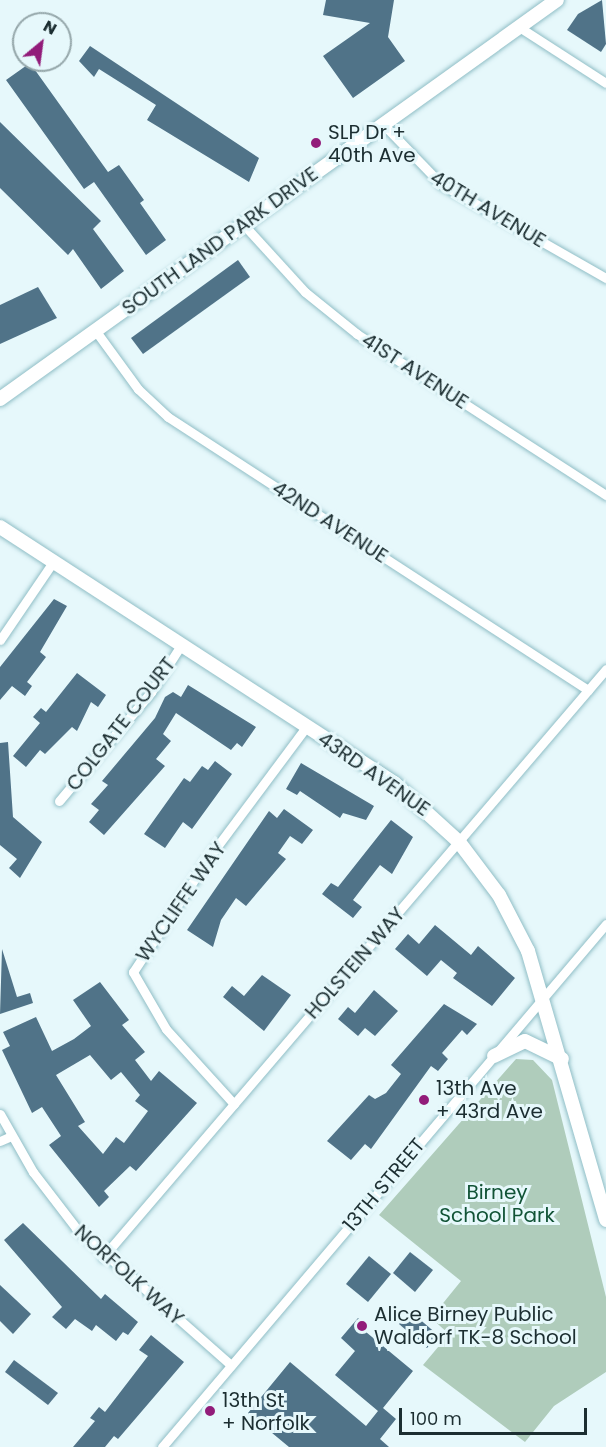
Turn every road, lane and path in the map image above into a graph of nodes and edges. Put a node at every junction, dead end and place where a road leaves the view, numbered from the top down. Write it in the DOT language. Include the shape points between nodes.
graph roads {
  1 [pos="557,0"];
  2 [pos="519,27"];
  3 [pos="606,83"];
  4 [pos="383,124"];
  5 [pos="243,224"];
  6 [pos="606,278"];
  7 [pos="95,330"];
  8 [pos="0,399"];
  9 [pos="606,495"];
  10 [pos="0,528"];
  11 [pos="52,562"];
  12 [pos="0,640"];
  13 [pos="181,645"];
  14 [pos="606,669"];
  15 [pos="588,690"];
  16 [pos="307,726"];
  17 [pos="59,801"];
  18 [pos="459,842"];
  19 [pos="606,924"];
  20 [pos="545,996"];
  21 [pos="494,1056"];
  22 [pos="562,1059"];
  23 [pos="234,1104"];
  24 [pos="0,1114"];
  25 [pos="11,1136"];
  26 [pos="0,1141"];
  27 [pos="606,1220"];
  28 [pos="104,1257"];
  29 [pos="231,1365"];
  30 [pos="162,1447"];
  1 -- 2 [label="street, SOUTH LAND PARK DRIVE"];
  2 -- 3 [label="street"];
  2 -- 4 [label="street, SOUTH LAND PARK DRIVE"];
  4 -- 5 [label="street, SOUTH LAND PARK DRIVE"];
  4 -- 6 [label="street, 40TH AVENUE" via="441,184"];
  5 -- 7 [label="street, SOUTH LAND PARK DRIVE"];
  5 -- 9 [label="street, 41ST AVENUE" via="305,292 357,334"];
  7 -- 8 [label="street, SOUTH LAND PARK DRIVE"];
  7 -- 15 [label="street, 42ND AVENUE" via="138,389 168,417"];
  10 -- 11 [label="street, 43RD AVENUE"];
  11 -- 12 [label="street"];
  11 -- 13 [label="street, 43RD AVENUE"];
  13 -- 16 [label="street, 43RD AVENUE"];
  13 -- 17 [label="street, COLGATE COURT" via="151,692"];
  14 -- 15 [label="street, HOLSTEIN WAY"];
  15 -- 18 [label="street, HOLSTEIN WAY"];
  16 -- 18 [label="street, 43RD AVENUE" via="394,783"];
  16 -- 23 [label="street, WYCLIFFE WAY" via="201,868 133,972 166,1029"];
  18 -- 20 [label="street, 43RD AVENUE" via="513,920"];
  18 -- 23 [label="street, HOLSTEIN WAY"];
  19 -- 20 [label="street, 13TH STREET"];
  20 -- 21 [label="street, 13TH STREET"];
  20 -- 22 [label="street, 43RD AVENUE"];
  21 -- 22 [label="street" via="525,1041"];
  21 -- 29 [label="street, 13TH STREET"];
  22 -- 27 [label="street, 43RD AVENUE"];
  23 -- 28 [label="street, HOLSTEIN WAY"];
  24 -- 25 [label="street, NORFOLK WAY"];
  25 -- 26 [label="street"];
  25 -- 28 [label="street, NORFOLK WAY" via="53,1201"];
  28 -- 29 [label="street, NORFOLK WAY"];
  29 -- 30 [label="street, 13TH STREET"];
}
